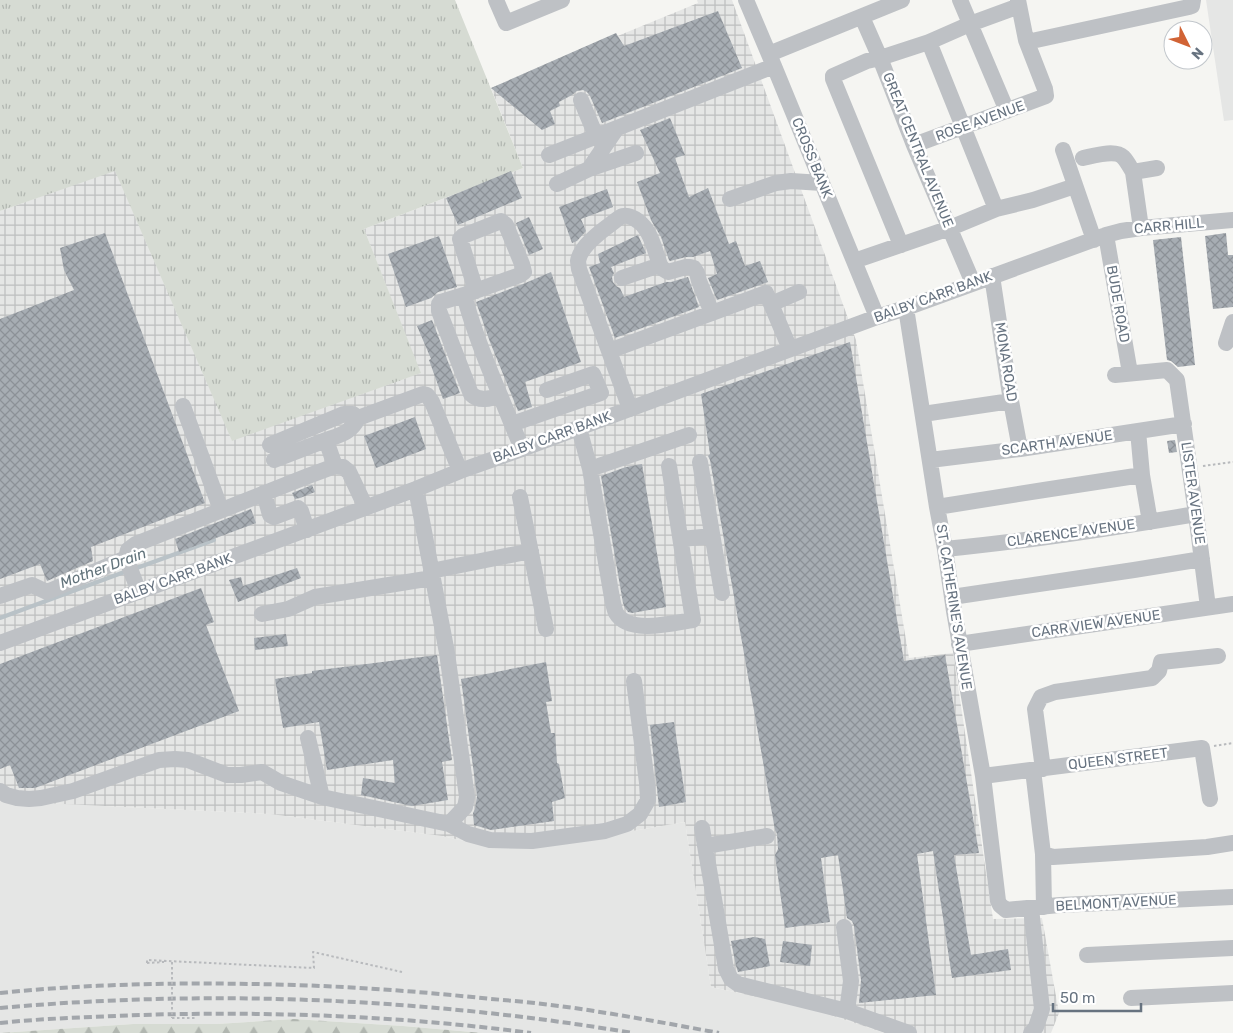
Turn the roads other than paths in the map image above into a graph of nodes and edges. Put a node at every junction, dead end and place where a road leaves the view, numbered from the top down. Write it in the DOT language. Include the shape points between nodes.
graph roads {
  1 [pos="496,0"];
  2 [pos="562,0"];
  3 [pos="902,0"];
  4 [pos="960,0"];
  5 [pos="1193,0"];
  6 [pos="749,1"];
  7 [pos="1018,3"];
  8 [pos="862,17"];
  9 [pos="970,24"];
  10 [pos="928,42"];
  11 [pos="1027,42"];
  12 [pos="880,58"];
  13 [pos="772,60"];
  14 [pos="581,100"];
  15 [pos="1007,111"];
  16 [pos="963,126"];
  17 [pos="617,128"];
  18 [pos="596,136"];
  19 [pos="914,145"];
  20 [pos="1063,150"];
  21 [pos="636,153"];
  22 [pos="549,155"];
  23 [pos="1083,158"];
  24 [pos="1157,168"];
  25 [pos="589,169"];
  26 [pos="1133,172"];
  27 [pos="557,184"];
  28 [pos="822,184"];
  29 [pos="1075,186"];
  30 [pos="730,199"];
  31 [pos="996,209"];
  32 [pos="1233,220"];
  33 [pos="950,228"];
  34 [pos="1141,228"];
  35 [pos="1100,237"];
  36 [pos="901,245"];
  37 [pos="854,261"];
  38 [pos="660,265"];
  39 [pos="992,276"];
  40 [pos="622,278"];
  41 [pos="974,283"];
  42 [pos="799,292"];
  43 [pos="470,293"];
  44 [pos="771,304"];
  45 [pos="906,308"];
  46 [pos="712,313"];
  47 [pos="877,317"];
  48 [pos="1233,322"];
  49 [pos="1226,343"];
  50 [pos="790,350"];
  51 [pos="609,351"];
  52 [pos="1177,380"];
  53 [pos="547,390"];
  54 [pos="500,395"];
  55 [pos="1011,401"];
  56 [pos="183,406"];
  57 [pos="630,409"];
  58 [pos="923,414"];
  59 [pos="358,418"];
  60 [pos="512,424"];
  61 [pos="1184,424"];
  62 [pos="579,428"];
  63 [pos="1138,431"];
  64 [pos="689,435"];
  65 [pos="326,440"];
  66 [pos="522,449"];
  67 [pos="1020,449"];
  68 [pos="930,460"];
  69 [pos="700,462"];
  70 [pos="335,466"];
  71 [pos="669,466"];
  72 [pos="590,469"];
  73 [pos="460,470"];
  74 [pos="1142,475"];
  75 [pos="416,489"];
  76 [pos="264,493"];
  77 [pos="520,498"];
  78 [pos="937,507"];
  79 [pos="366,508"];
  80 [pos="221,510"];
  81 [pos="1196,514"];
  82 [pos="1150,522"];
  83 [pos="307,530"];
  84 [pos="712,536"];
  85 [pos="681,539"];
  86 [pos="945,550"];
  87 [pos="531,552"];
  88 [pos="1202,559"];
  89 [pos="132,573"];
  90 [pos="432,574"];
  91 [pos="722,593"];
  92 [pos="0,596"];
  93 [pos="952,597"];
  94 [pos="1233,604"];
  95 [pos="1208,607"];
  96 [pos="262,614"];
  97 [pos="546,629"];
  98 [pos="0,643"];
  99 [pos="959,644"];
  100 [pos="1218,656"];
  101 [pos="634,681"];
  102 [pos="308,738"];
  103 [pos="1038,769"];
  104 [pos="983,776"];
  105 [pos="0,791"];
  106 [pos="322,797"];
  107 [pos="1210,799"];
  108 [pos="449,824"];
  109 [pos="702,828"];
  110 [pos="767,836"];
  111 [pos="1233,843"];
  112 [pos="705,846"];
  113 [pos="1042,854"];
  114 [pos="1233,897"];
  115 [pos="1000,906"];
  116 [pos="1038,908"];
  117 [pos="844,926"];
  118 [pos="1233,948"];
  119 [pos="1087,955"];
  120 [pos="1233,994"];
  121 [pos="1131,998"];
  122 [pos="847,1011"];
  123 [pos="910,1033"];
  124 [pos="1031,1033"];
  1 -- 2 [label="street" via="506,23"];
  3 -- 8 [label="street"];
  4 -- 9 [label="street"];
  5 -- 11 [label="street" via="1189,7"];
  6 -- 13 [label="street, CROSS BANK"];
  7 -- 9 [label="street"];
  7 -- 11 [label="street"];
  8 -- 12 [label="street, GREAT CENTRAL AVENUE"];
  8 -- 13 [label="street"];
  9 -- 10 [label="street"];
  9 -- 15 [label="street"];
  10 -- 12 [label="street"];
  10 -- 16 [label="street"];
  11 -- 15 [label="street, ROSE AVENUE" via="1046,96"];
  12 -- 19 [label="street, GREAT CENTRAL AVENUE"];
  12 -- 36 [label="street" via="833,76"];
  13 -- 17 [label="street"];
  13 -- 28 [label="street, CROSS BANK"];
  14 -- 18 [label="street"];
  15 -- 16 [label="street, ROSE AVENUE"];
  16 -- 19 [label="street, ROSE AVENUE"];
  16 -- 31 [label="street"];
  17 -- 18 [label="street"];
  17 -- 25 [label="street"];
  18 -- 22 [label="street"];
  19 -- 33 [label="street, GREAT CENTRAL AVENUE"];
  20 -- 29 [label="street, BUDE ROAD"];
  21 -- 25 [label="street"];
  23 -- 26 [label="street" via="1118,155 1124,158"];
  24 -- 26 [label="street"];
  25 -- 27 [label="street"];
  26 -- 34 [label="street"];
  28 -- 30 [label="street" via="776,183"];
  28 -- 37 [label="street, CROSS BANK"];
  29 -- 31 [label="street"];
  29 -- 35 [label="street, BUDE ROAD"];
  31 -- 33 [label="street"];
  32 -- 34 [label="street, CARR HILL"];
  33 -- 36 [label="street"];
  33 -- 41 [label="street, GREAT CENTRAL AVENUE"];
  34 -- 35 [label="street, CARR HILL"];
  35 -- 39 [label="street, BALBY CARR BANK"];
  35 -- 52 [label="street, BUDE ROAD" via="1122,374 1167,370"];
  36 -- 37 [label="street"];
  37 -- 47 [label="street, CROSS BANK"];
  38 -- 40 [label="street"];
  38 -- 46 [label="street" via="668,272 694,268"];
  38 -- 51 [label="street" via="644,226 630,216 623,216 599,232 583,250 579,269"];
  39 -- 41 [label="street, BALBY CARR BANK"];
  39 -- 55 [label="street, MONA ROAD"];
  41 -- 45 [label="street, BALBY CARR BANK"];
  42 -- 44 [label="street"];
  43 -- 43 [label="street" via="524,272 506,225 501,221 460,239"];
  43 -- 54 [label="street" via="467,307"];
  43 -- 54 [label="street" via="441,302 439,311 471,394 481,400"];
  44 -- 46 [label="street" via="766,293"];
  44 -- 50 [label="street"];
  45 -- 47 [label="street, BALBY CARR BANK"];
  45 -- 58 [label="street, ST. CATHERINE'S AVENUE"];
  46 -- 51 [label="street"];
  47 -- 50 [label="street, BALBY CARR BANK"];
  48 -- 49 [label="street"];
  50 -- 57 [label="street, BALBY CARR BANK"];
  51 -- 57 [label="street"];
  52 -- 61 [label="street, LISTER AVENUE"];
  53 -- 60 [label="street" via="593,374 601,393"];
  54 -- 60 [label="street"];
  55 -- 58 [label="street"];
  55 -- 67 [label="street, MONA ROAD"];
  56 -- 80 [label="street"];
  57 -- 62 [label="street, BALBY CARR BANK"];
  58 -- 68 [label="street, ST. CATHERINE'S AVENUE"];
  59 -- 65 [label="street" via="348,432"];
  59 -- 65 [label="street" via="344,414 272,453"];
  59 -- 73 [label="street" via="423,394 428,395"];
  60 -- 66 [label="street"];
  61 -- 63 [label="street, SCARTH AVENUE"];
  61 -- 81 [label="street, LISTER AVENUE"];
  62 -- 66 [label="street, BALBY CARR BANK"];
  62 -- 72 [label="street"];
  63 -- 67 [label="street, SCARTH AVENUE"];
  63 -- 74 [label="street"];
  64 -- 72 [label="street"];
  65 -- 70 [label="street"];
  66 -- 73 [label="street, BALBY CARR BANK"];
  67 -- 68 [label="street, SCARTH AVENUE"];
  68 -- 78 [label="street, ST. CATHERINE'S AVENUE"];
  69 -- 84 [label="street"];
  70 -- 76 [label="street"];
  70 -- 79 [label="street" via="349,472"];
  71 -- 85 [label="street"];
  72 -- 85 [label="street" via="612,598 616,613 624,621 644,627 694,620"];
  73 -- 75 [label="street, BALBY CARR BANK"];
  74 -- 78 [label="street"];
  74 -- 82 [label="street"];
  75 -- 79 [label="street, BALBY CARR BANK"];
  75 -- 90 [label="street"];
  76 -- 80 [label="street"];
  76 -- 83 [label="street" via="270,516 298,508"];
  77 -- 87 [label="street"];
  78 -- 86 [label="street, ST. CATHERINE'S AVENUE"];
  79 -- 83 [label="street, BALBY CARR BANK"];
  80 -- 89 [label="street" via="136,544 128,550"];
  81 -- 82 [label="street, CLARENCE AVENUE"];
  81 -- 88 [label="street, LISTER AVENUE"];
  82 -- 86 [label="street, CLARENCE AVENUE"];
  83 -- 89 [label="street, BALBY CARR BANK"];
  84 -- 85 [label="street"];
  84 -- 91 [label="street"];
  86 -- 93 [label="street, ST. CATHERINE'S AVENUE"];
  87 -- 90 [label="street"];
  87 -- 97 [label="street"];
  88 -- 93 [label="street"];
  88 -- 95 [label="street, LISTER AVENUE"];
  89 -- 92 [label="street" via="47,592 32,584"];
  89 -- 98 [label="street, BALBY CARR BANK"];
  90 -- 96 [label="street" via="315,597 288,609"];
  90 -- 108 [label="street" via="447,653 467,797 465,808"];
  93 -- 99 [label="street, ST. CATHERINE'S AVENUE"];
  94 -- 95 [label="street, CARR VIEW AVENUE"];
  95 -- 99 [label="street, CARR VIEW AVENUE"];
  99 -- 104 [label="street, ST. CATHERINE'S AVENUE"];
  100 -- 103 [label="street" via="1161,662 1159,671 1152,678 1055,692 1041,697 1035,709"];
  101 -- 108 [label="street" via="648,800 634,819 605,831 532,841 490,840"];
  102 -- 106 [label="street"];
  103 -- 104 [label="street, QUEEN STREET"];
  103 -- 107 [label="street, QUEEN STREET" via="1202,748"];
  103 -- 113 [label="street"];
  104 -- 115 [label="street, ST. CATHERINE'S AVENUE"];
  105 -- 106 [label="street" via="17,798 41,798 73,791 159,760 175,759 188,760 227,775 262,772 281,783"];
  106 -- 108 [label="street"];
  109 -- 112 [label="street"];
  110 -- 112 [label="street"];
  111 -- 113 [label="street" via="1053,857"];
  112 -- 122 [label="street" via="726,969 732,979 738,984"];
  113 -- 116 [label="street"];
  114 -- 116 [label="street, BELMONT AVENUE"];
  115 -- 116 [label="street, BELMONT AVENUE" via="1006,910"];
  116 -- 124 [label="street" via="1042,1009"];
  117 -- 122 [label="street" via="851,981"];
  118 -- 119 [label="street"];
  120 -- 121 [label="street"];
  122 -- 123 [label="street"];
}
